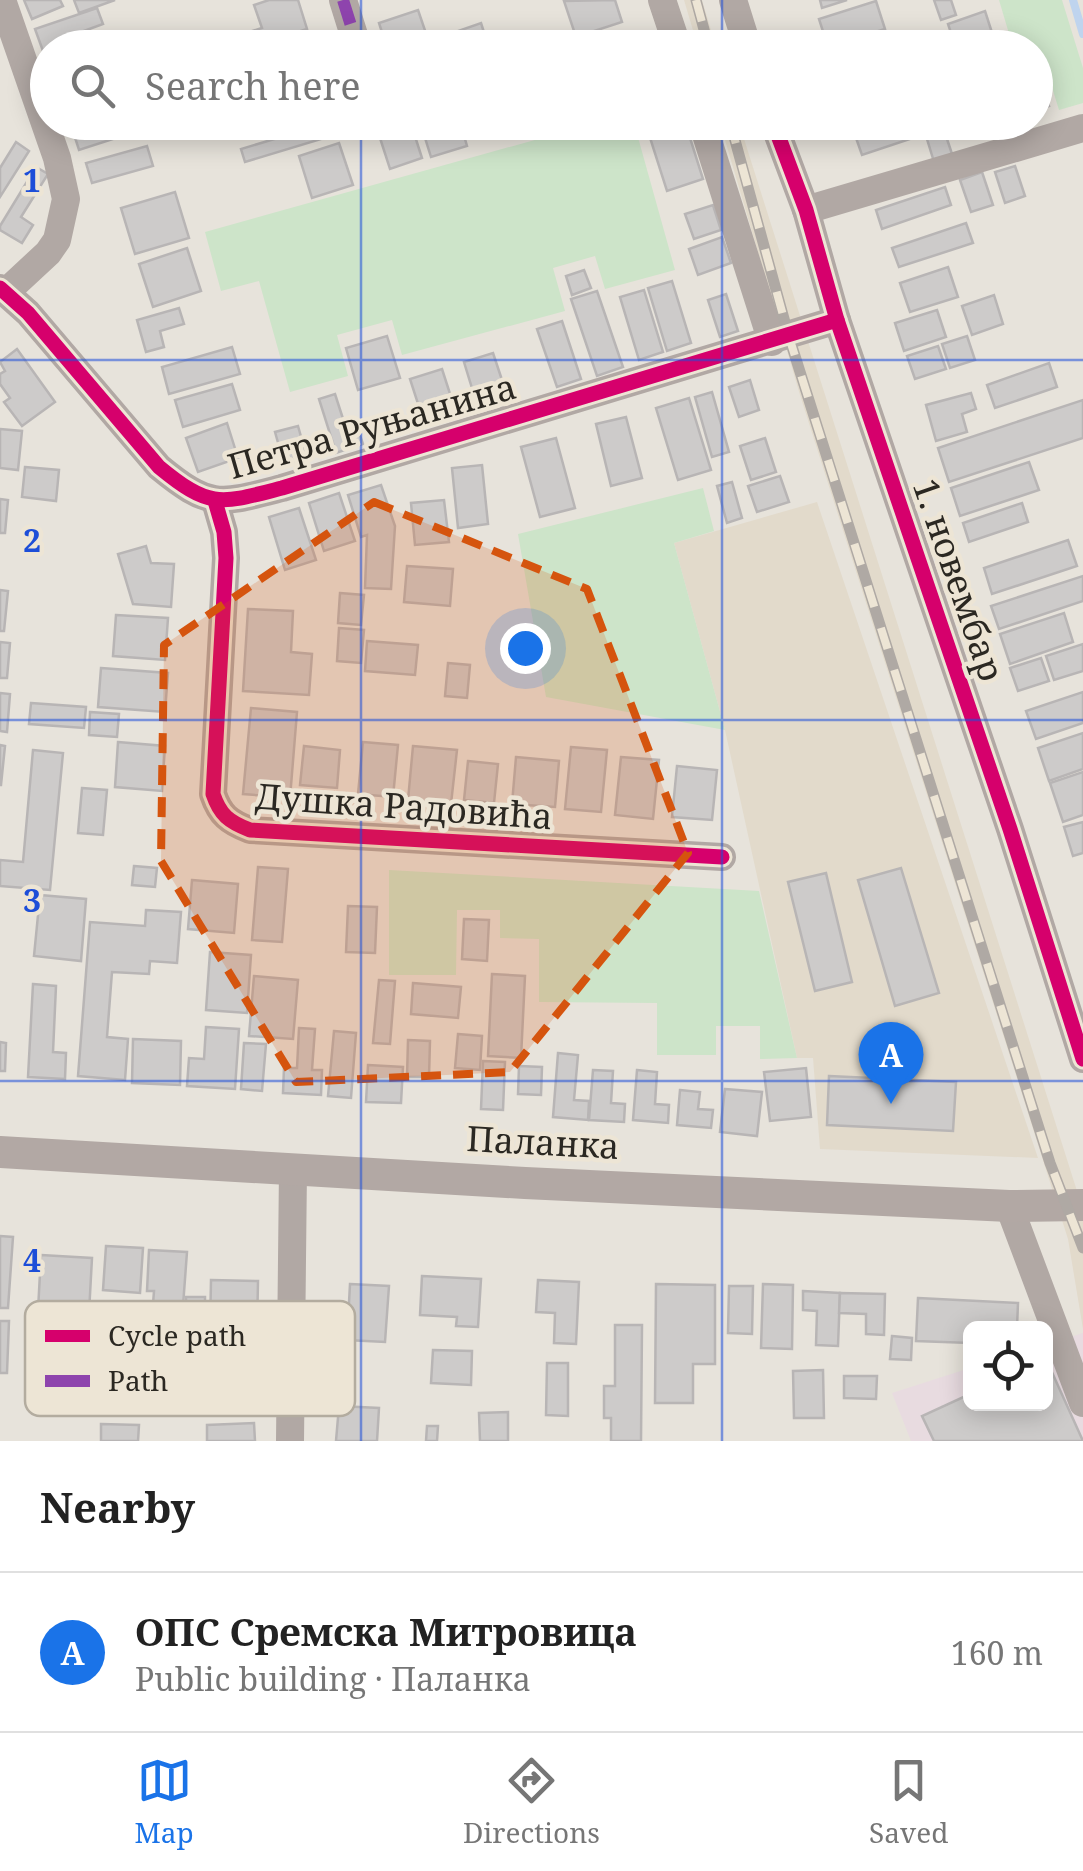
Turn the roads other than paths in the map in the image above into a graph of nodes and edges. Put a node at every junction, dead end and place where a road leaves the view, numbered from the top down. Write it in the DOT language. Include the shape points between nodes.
graph roads {
  1 [pos="2,0"];
  2 [pos="343,0"];
  3 [pos="662,0"];
  4 [pos="733,0"];
  5 [pos="352,30"];
  6 [pos="672,30"];
  7 [pos="742,30"];
  8 [pos="30,82"];
  9 [pos="1083,128"];
  10 [pos="1053,137"];
  11 [pos="50,140"];
  12 [pos="708,140"];
  13 [pos="779,140"];
  14 [pos="1042,140"];
  15 [pos="806,210"];
  16 [pos="3,290"];
  17 [pos="837,320"];
  18 [pos="772,342"];
  19 [pos="215,501"];
  20 [pos="722,857"];
  21 [pos="1083,1059"];
  22 [pos="0,1152"];
  23 [pos="293,1169"];
  24 [pos="1083,1205"];
  25 [pos="1009,1206"];
  26 [pos="292,1301"];
  27 [pos="1083,1403"];
  28 [pos="290,1416"];
  29 [pos="290,1441"];
  1 -- 8 [label="street"];
  2 -- 5 [label="street"];
  3 -- 6 [label="street"];
  4 -- 7 [label="street"];
  9 -- 10 [label="street"];
  11 -- 16 [label="street" via="66,199 57,240"];
  12 -- 18 [label="street"];
  13 -- 15 [label="street, 1. новембар"];
  14 -- 15 [label="street"];
  15 -- 17 [label="street, 1. новембар"];
  16 -- 19 [label="street, Петра Руњанина" via="159,467"];
  17 -- 18 [label="street, Петра Руњанина"];
  17 -- 21 [label="street, 1. новембар"];
  18 -- 19 [label="street, Петра Руњанина" via="282,488"];
  19 -- 20 [label="street, Душка Радовића" via="226,558 213,794 231,823 250,830"];
  22 -- 23 [label="main road, Паланка"];
  23 -- 25 [label="main road, Паланка"];
  23 -- 26 [label="street"];
  24 -- 25 [label="main road, Паланка"];
  25 -- 27 [label="street"];
  28 -- 29 [label="street"];
}
